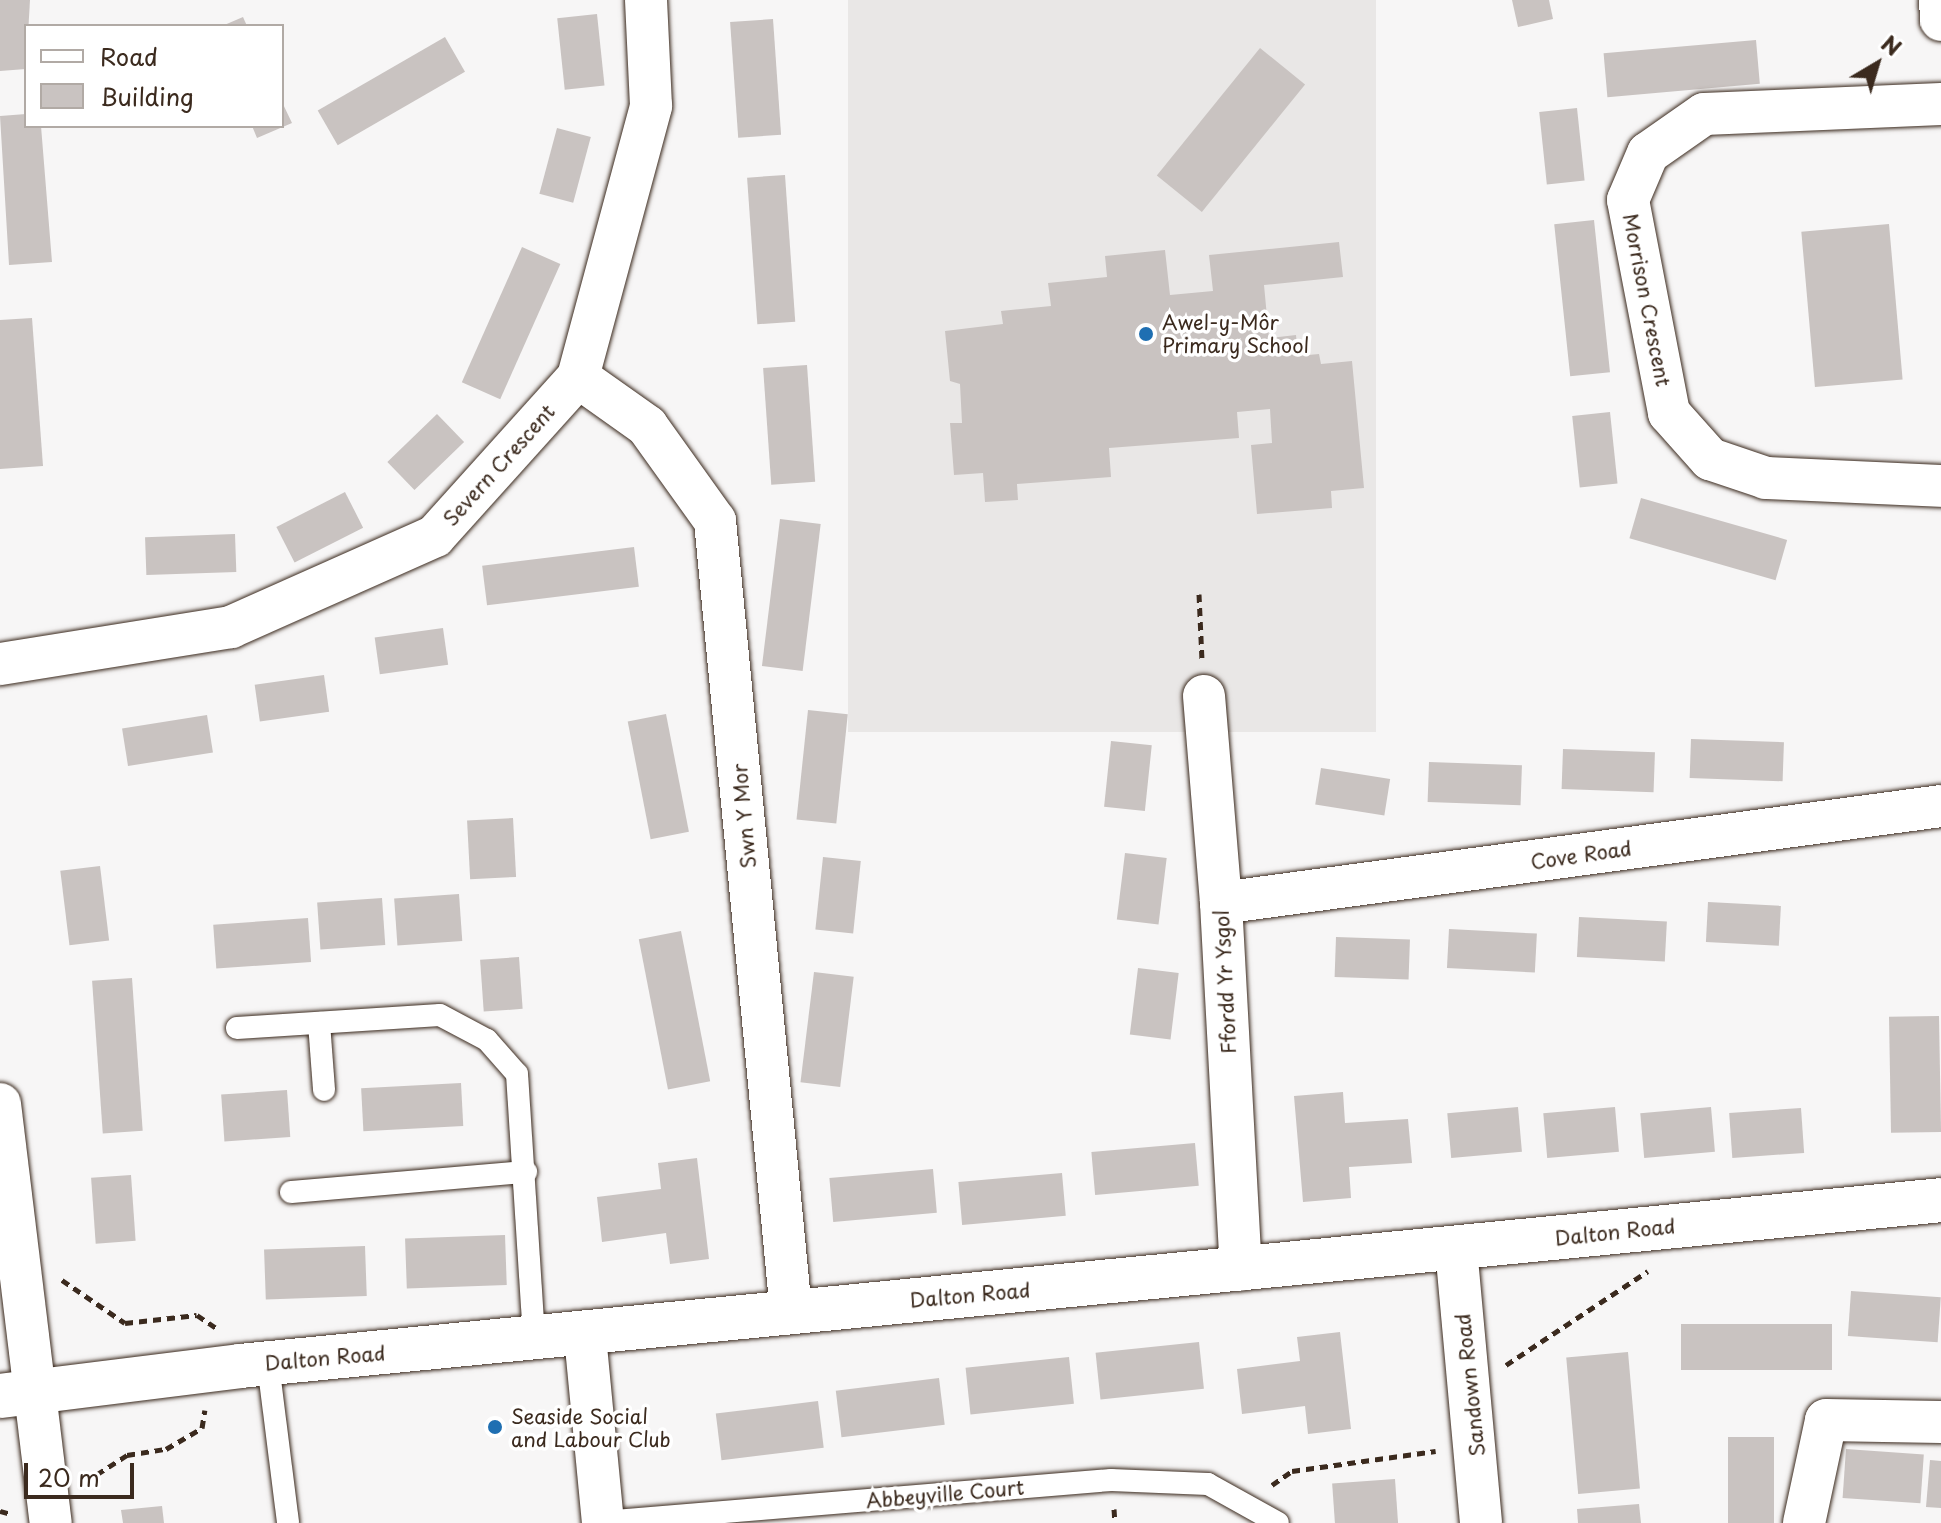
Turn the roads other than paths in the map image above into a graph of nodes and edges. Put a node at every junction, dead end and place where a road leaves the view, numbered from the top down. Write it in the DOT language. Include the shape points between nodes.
graph roads {
  1 [pos="646,0"];
  2 [pos="1940,2"];
  3 [pos="1941,20"];
  4 [pos="1941,104"];
  5 [pos="578,377"];
  6 [pos="1941,486"];
  7 [pos="0,664"];
  8 [pos="1204,696"];
  9 [pos="1941,806"];
  10 [pos="1221,903"];
  11 [pos="319,1023"];
  12 [pos="237,1028"];
  13 [pos="324,1090"];
  14 [pos="0,1104"];
  15 [pos="526,1172"];
  16 [pos="291,1192"];
  17 [pos="1941,1200"];
  18 [pos="1456,1248"];
  19 [pos="1241,1269"];
  20 [pos="791,1312"];
  21 [pos="585,1336"];
  22 [pos="534,1339"];
  23 [pos="254,1365"];
  24 [pos="17,1394"];
  25 [pos="1941,1422"];
  26 [pos="51,1509"];
  27 [pos="288,1523"];
  28 [pos="603,1523"];
  29 [pos="1278,1523"];
  30 [pos="1481,1523"];
  31 [pos="1804,1523"];
  1 -- 5 [label="street, Severn Crescent" via="651,106"];
  2 -- 3 [label="street"];
  4 -- 6 [label="street, Morrison Crescent" via="1704,114 1648,153 1628,200 1669,413 1710,459 1766,478"];
  5 -- 7 [label="street, Severn Crescent" via="435,536 231,627"];
  5 -- 20 [label="street, Swn Y Mor" via="647,426 715,521"];
  8 -- 10 [label="street, Ffordd Yr Ysgol"];
  9 -- 10 [label="street, Cove Road"];
  10 -- 19 [label="street, Ffordd Yr Ysgol"];
  11 -- 12 [label="lane"];
  11 -- 13 [label="lane"];
  11 -- 15 [label="lane" via="440,1015 487,1040 517,1074"];
  14 -- 24 [label="street" via="17,1267"];
  15 -- 16 [label="lane"];
  15 -- 22 [label="lane"];
  17 -- 18 [label="street, Dalton Road"];
  18 -- 19 [label="street, Dalton Road"];
  18 -- 30 [label="street, Sandown Road"];
  19 -- 20 [label="street, Dalton Road"];
  20 -- 21 [label="street, Dalton Road"];
  21 -- 22 [label="street, Dalton Road"];
  21 -- 28 [label="street"];
  22 -- 23 [label="street, Dalton Road"];
  23 -- 24 [label="street, Dalton Road"];
  23 -- 27 [label="lane"];
  24 -- 26 [label="street"];
  25 -- 31 [label="street" via="1826,1420"];
  28 -- 29 [label="lane, Abbeyville Court" via="1111,1480 1208,1484"];
}
